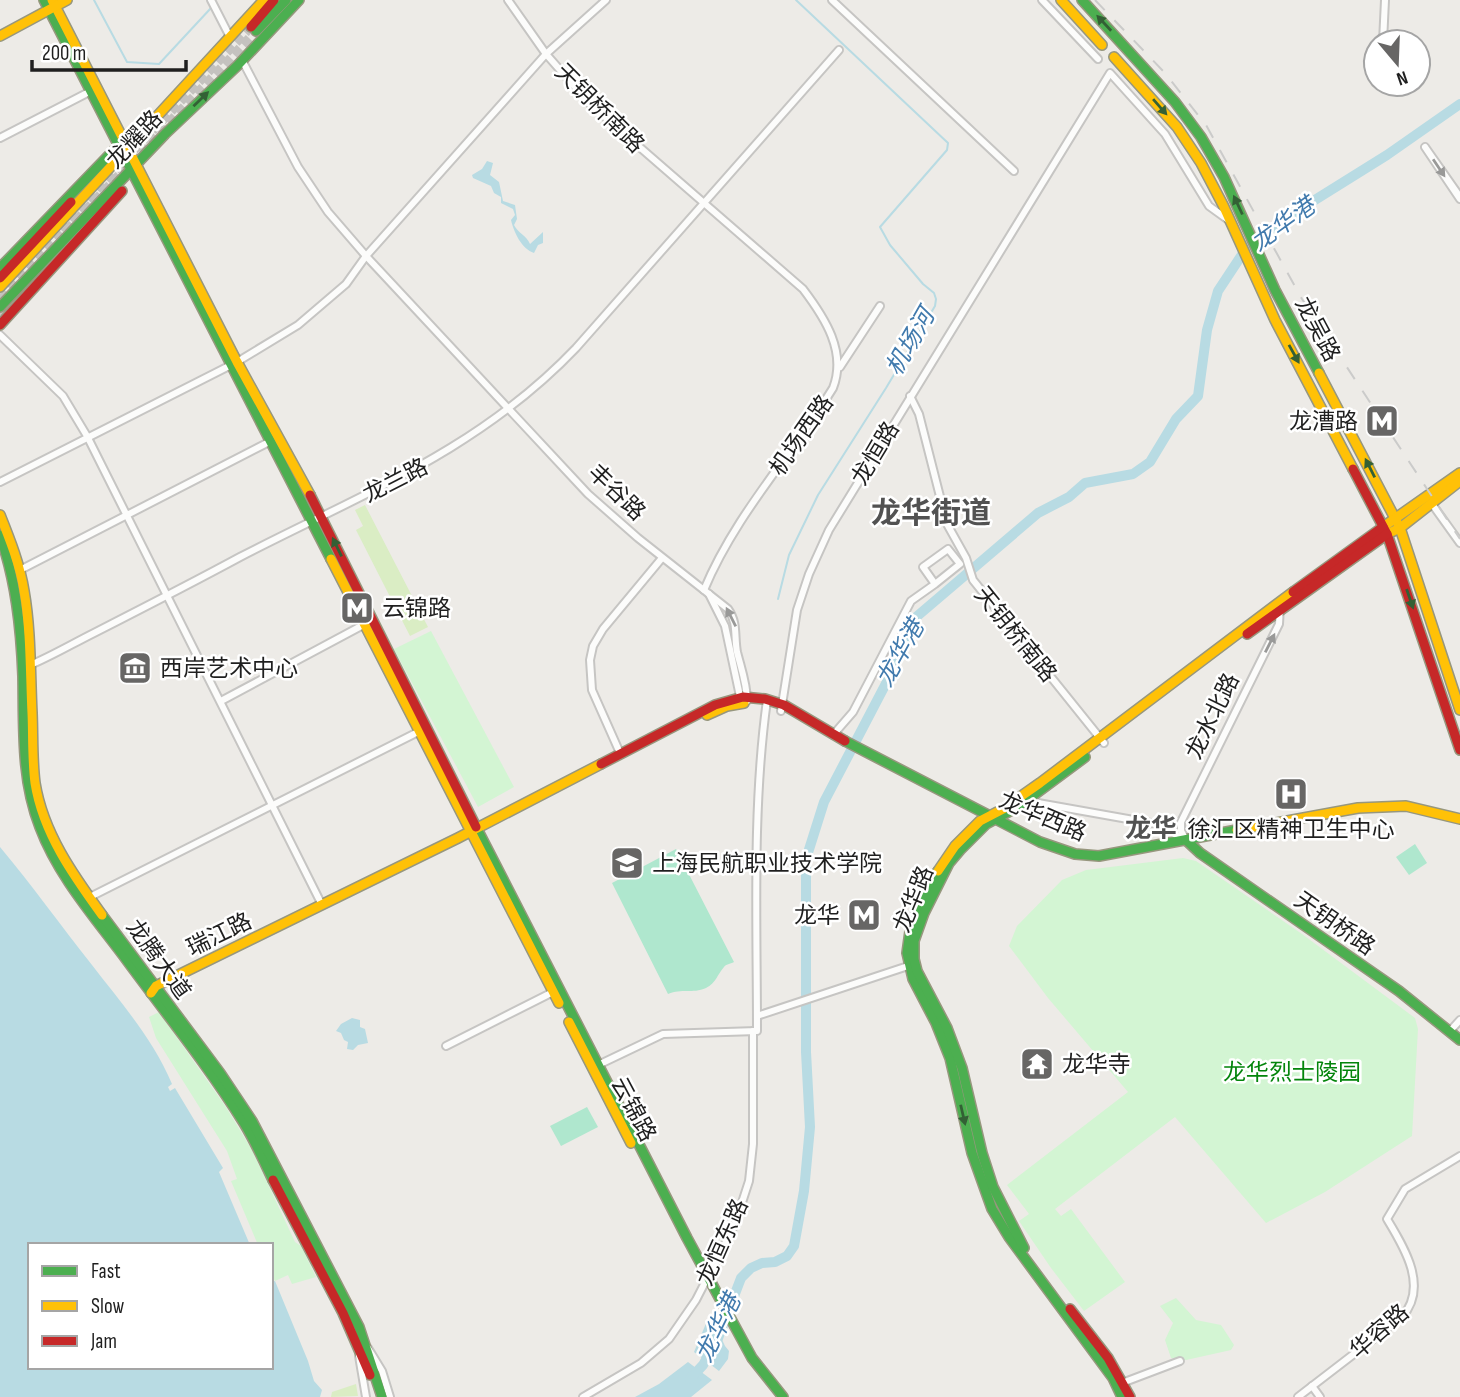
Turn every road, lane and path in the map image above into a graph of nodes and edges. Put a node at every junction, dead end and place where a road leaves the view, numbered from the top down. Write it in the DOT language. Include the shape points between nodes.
graph roads {
  1 [pos="44,0"];
  2 [pos="67,0"];
  3 [pos="211,0"];
  4 [pos="264,0"];
  5 [pos="274,0"];
  6 [pos="286,0"];
  7 [pos="299,0"];
  8 [pos="508,0"];
  9 [pos="606,0"];
  10 [pos="832,0"];
  11 [pos="1042,0"];
  12 [pos="1061,0"];
  13 [pos="1082,0"];
  14 [pos="1385,0"];
  15 [pos="52,6"];
  16 [pos="1383,28"];
  17 [pos="0,36"];
  18 [pos="230,37"];
  19 [pos="1102,45"];
  20 [pos="839,50"];
  21 [pos="546,54"];
  22 [pos="1114,57"];
  23 [pos="1098,59"];
  24 [pos="242,60"];
  25 [pos="1110,73"];
  26 [pos="91,91"];
  27 [pos="0,138"];
  28 [pos="119,153"];
  29 [pos="134,171"];
  30 [pos="1014,171"];
  31 [pos="119,189"];
  32 [pos="1460,198"];
  33 [pos="703,204"];
  34 [pos="1231,222"];
  35 [pos="726,223"];
  36 [pos="366,256"];
  37 [pos="0,268"];
  38 [pos="0,278"];
  39 [pos="0,288"];
  40 [pos="880,306"];
  41 [pos="3,308"];
  42 [pos="0,326"];
  43 [pos="0,335"];
  44 [pos="234,363"];
  45 [pos="839,368"];
  46 [pos="910,396"];
  47 [pos="510,408"];
  48 [pos="87,436"];
  49 [pos="271,441"];
  50 [pos="1460,473"];
  51 [pos="1460,481"];
  52 [pos="0,482"];
  53 [pos="1432,504"];
  54 [pos="0,515"];
  55 [pos="127,516"];
  56 [pos="317,519"];
  57 [pos="1398,524"];
  58 [pos="1385,531"];
  59 [pos="0,535"];
  60 [pos="1460,543"];
  61 [pos="662,558"];
  62 [pos="20,570"];
  63 [pos="934,584"];
  64 [pos="706,591"];
  65 [pos="167,595"];
  66 [pos="1280,606"];
  67 [pos="365,624"];
  68 [pos="26,667"];
  69 [pos="744,700"];
  70 [pos="222,701"];
  71 [pos="765,702"];
  72 [pos="781,708"];
  73 [pos="1460,710"];
  74 [pos="420,731"];
  75 [pos="837,737"];
  76 [pos="1102,741"];
  77 [pos="1460,750"];
  78 [pos="620,753"];
  79 [pos="1038,803"];
  80 [pos="272,805"];
  81 [pos="993,817"];
  82 [pos="1460,821"];
  83 [pos="476,832"];
  84 [pos="1186,840"];
  85 [pos="90,897"];
  86 [pos="322,905"];
  87 [pos="908,966"];
  88 [pos="155,990"];
  89 [pos="553,992"];
  90 [pos="757,1016"];
  91 [pos="1460,1020"];
  92 [pos="755,1031"];
  93 [pos="1450,1031"];
  94 [pos="1460,1040"];
  95 [pos="446,1046"];
  96 [pos="594,1066"];
  97 [pos="1460,1156"];
  98 [pos="707,1279"];
  99 [pos="716,1297"];
  100 [pos="362,1346"];
  101 [pos="1180,1361"];
  102 [pos="1122,1383"];
  103 [pos="1312,1386"];
  104 [pos="381,1396"];
  105 [pos="366,1397"];
  106 [pos="583,1397"];
  107 [pos="775,1397"];
  108 [pos="783,1397"];
  109 [pos="1122,1397"];
  110 [pos="1130,1397"];
  111 [pos="1298,1397"];
  112 [pos="1320,1397"];
  1 -- 15 [label="main road, 云锦路"];
  2 -- 15 [label="main road"];
  3 -- 18 [label="street"];
  4 -- 18 [label="main road, 龙耀路"];
  5 -- 6 [label="main road" via="254,29"];
  7 -- 24 [label="main road, 龙耀路"];
  8 -- 21 [label="street, 天钥桥南路"];
  9 -- 21 [label="street"];
  10 -- 30 [label="street"];
  11 -- 23 [label="street"];
  12 -- 19 [label="main road"];
  57 -- 13 [label="main road, 龙吴路, one-way" via="1201,137"];
  14 -- 16 [label="street"];
  15 -- 17 [label="main road"];
  15 -- 26 [label="main road, 云锦路"];
  15 -- 28 [label="main road, 云锦路"];
  18 -- 28 [label="main road, 龙耀路"];
  20 -- 33 [label="street, 龙兰路"];
  21 -- 33 [label="street, 天钥桥南路" via="590,104"];
  21 -- 36 [label="street"];
  22 -- 34 [label="main road, 龙吴路, one-way" via="1177,127"];
  29 -- 24 [label="main road, 龙耀路, one-way"];
  24 -- 36 [label="street" via="298,167"];
  25 -- 34 [label="street, 龙吴路" via="1165,134 1209,206"];
  25 -- 46 [label="street, 龙恒路"];
  26 -- 27 [label="street"];
  26 -- 28 [label="main road, 云锦路"];
  28 -- 29 [label="main road, 云锦路"];
  28 -- 37 [label="main road, 龙耀路"];
  28 -- 38 [label="main road"];
  28 -- 39 [label="main road, 龙耀路"];
  29 -- 31 [label="main road, 龙耀路"];
  29 -- 44 [label="main road, 云锦路"];
  31 -- 41 [label="main road, 龙耀路"];
  31 -- 41 [label="main road"];
  31 -- 42 [label="main road, 龙耀路"];
  32 -- 32 [label="street, one-way" via="1426,147"];
  33 -- 35 [label="street, 天钥桥南路"];
  33 -- 47 [label="street, 龙兰路" via="576,348"];
  34 -- 58 [label="main road, 龙吴路, one-way" via="1275,320"];
  35 -- 45 [label="street, 机场西路" via="794,280 813,302 833,340"];
  36 -- 44 [label="street" via="346,284 299,325"];
  36 -- 47 [label="street, 丰谷路"];
  40 -- 45 [label="street"];
  43 -- 48 [label="street" via="63,396"];
  44 -- 48 [label="street"];
  44 -- 49 [label="main road, 云锦路"];
  44 -- 56 [label="main road, 云锦路"];
  45 -- 64 [label="street, 机场西路" via="828,397 726,544"];
  46 -- 72 [label="street, 龙恒路" via="814,562 793,629"];
  46 -- 76 [label="street, 天钥桥南路" via="919,414 947,524 973,580"];
  47 -- 56 [label="street, 龙兰路" via="396,481"];
  47 -- 61 [label="street, 丰谷路" via="588,494"];
  48 -- 52 [label="street"];
  48 -- 55 [label="street"];
  49 -- 55 [label="street"];
  49 -- 56 [label="main road, 云锦路"];
  50 -- 57 [label="main road"];
  51 -- 53 [label="main road"];
  53 -- 57 [label="main road"];
  53 -- 60 [label="street"];
  54 -- 62 [label="main road, 龙腾大道"];
  55 -- 62 [label="street"];
  55 -- 65 [label="street"];
  56 -- 65 [label="street, 龙兰路"];
  56 -- 67 [label="main road, 云锦路"];
  83 -- 56 [label="main road, 云锦路, one-way"];
  57 -- 58 [label="main road"];
  57 -- 73 [label="main road, 龙吴路"];
  58 -- 66 [label="main road"];
  58 -- 77 [label="main road, 龙吴路, one-way"];
  59 -- 68 [label="main road, 龙腾大道" via="16,591"];
  61 -- 64 [label="street, 丰谷路"];
  61 -- 78 [label="street" via="593,646 592,690"];
  62 -- 68 [label="main road, 龙腾大道" via="28,623"];
  63 -- 63 [label="street" via="923,566 948,550 960,564"];
  63 -- 75 [label="street" via="911,601"];
  64 -- 69 [label="street, 丰谷路" via="724,626"];
  69 -- 64 [label="street, 丰谷路, one-way" via="735,620"];
  65 -- 68 [label="street, 龙兰路"];
  65 -- 70 [label="street"];
  66 -- 76 [label="main road, 龙华路"];
  66 -- 76 [label="main road, 龙华路" via="1265,612"];
  84 -- 66 [label="street, 龙水北路, one-way" via="1181,822 1279,624"];
  67 -- 70 [label="street"];
  67 -- 74 [label="main road, 云锦路"];
  68 -- 85 [label="main road, 龙腾大道" via="38,798 55,843"];
  68 -- 88 [label="main road, 龙腾大道" via="25,765 41,832 63,874"];
  69 -- 71 [label="main road, 龙华西路"];
  69 -- 78 [label="main road, 瑞江路" via="716,704"];
  69 -- 83 [label="main road, 瑞江路"];
  70 -- 80 [label="street"];
  71 -- 72 [label="main road, 龙华西路"];
  71 -- 90 [label="street" via="757,805"];
  72 -- 75 [label="main road, 龙华西路"];
  72 -- 75 [label="main road, 龙华西路" via="823,734"];
  74 -- 80 [label="street"];
  74 -- 83 [label="main road, 云锦路"];
  75 -- 81 [label="main road, 龙华西路"];
  76 -- 81 [label="main road, 龙华路"];
  78 -- 83 [label="main road, 瑞江路"];
  79 -- 84 [label="street" via="1156,824"];
  80 -- 85 [label="street"];
  80 -- 86 [label="street"];
  81 -- 84 [label="main road, 龙华西路" via="1052,846 1087,856"];
  81 -- 87 [label="main road, 龙华路" via="944,860 919,905 906,943"];
  81 -- 102 [label="main road, 龙华路" via="949,863 924,913 914,941 914,959 956,1052 982,1153 1011,1226"];
  82 -- 84 [label="main road, 龙华西路" via="1406,806 1358,808"];
  83 -- 86 [label="main road, 瑞江路"];
  83 -- 88 [label="main road, 瑞江路"];
  83 -- 89 [label="main road, 云锦路"];
  83 -- 96 [label="main road, 云锦路"];
  84 -- 93 [label="main road, 天钥桥路"];
  85 -- 88 [label="main road, 龙腾大道"];
  86 -- 88 [label="main road, 瑞江路"];
  87 -- 90 [label="street"];
  87 -- 109 [label="main road, 龙华路, one-way" via="950,1058 972,1153 992,1209"];
  88 -- 100 [label="main road, 龙腾大道" via="245,1125"];
  89 -- 95 [label="street"];
  89 -- 96 [label="main road, 云锦路"];
  90 -- 92 [label="street"];
  91 -- 93 [label="street"];
  92 -- 96 [label="street" via="663,1034"];
  92 -- 98 [label="street, 龙恒东路" via="748,1181 735,1224"];
  93 -- 94 [label="main road, 天钥桥路"];
  96 -- 98 [label="main road, 云锦路"];
  97 -- 103 [label="street, 华容路" via="1405,1189 1387,1219 1402,1244 1415,1289 1410,1308"];
  98 -- 99 [label="main road, 云锦路"];
  98 -- 106 [label="street, 龙恒东路" via="661,1348"];
  99 -- 107 [label="main road" via="738,1345"];
  99 -- 108 [label="main road" via="763,1374"];
  100 -- 104 [label="main road, 龙腾大道"];
  100 -- 104 [label="street" via="382,1371"];
  100 -- 105 [label="street"];
  101 -- 102 [label="street"];
  102 -- 110 [label="main road, 龙华路"];
  103 -- 111 [label="street, 华容路"];
  103 -- 112 [label="street"];
}
